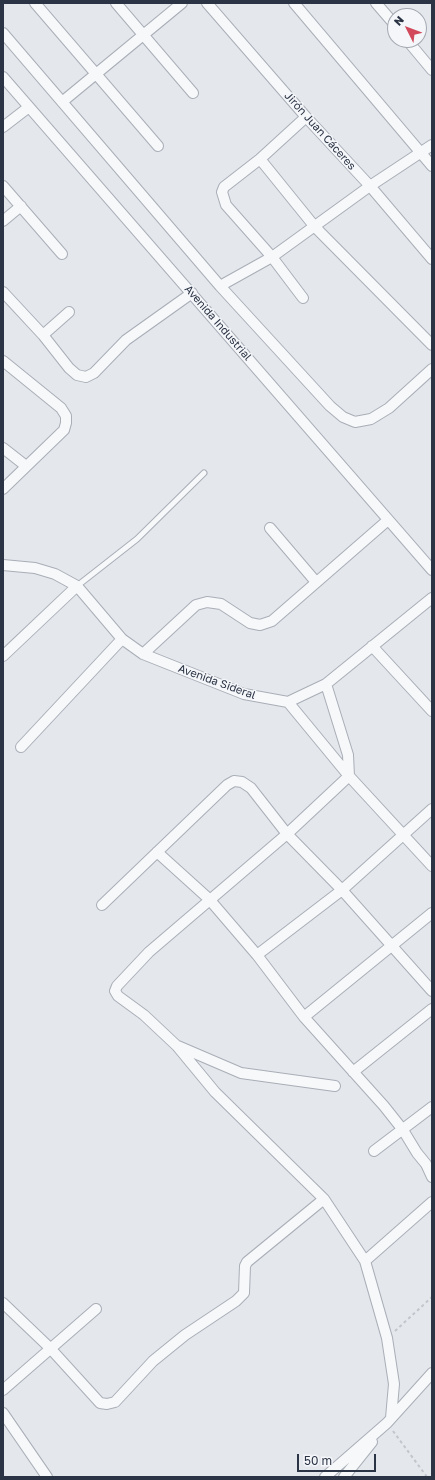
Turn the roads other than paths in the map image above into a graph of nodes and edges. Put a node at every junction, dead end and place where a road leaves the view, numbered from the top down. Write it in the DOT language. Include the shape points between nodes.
graph roads {
  1 [pos="35,3"];
  2 [pos="116,3"];
  3 [pos="182,3"];
  4 [pos="207,3"];
  5 [pos="294,3"];
  6 [pos="376,3"];
  7 [pos="387,16"];
  8 [pos="3,33"];
  9 [pos="144,34"];
  10 [pos="414,48"];
  11 [pos="432,70"];
  12 [pos="96,74"];
  13 [pos="3,77"];
  14 [pos="193,93"];
  15 [pos="62,102"];
  16 [pos="29,107"];
  17 [pos="306,117"];
  18 [pos="3,127"];
  19 [pos="432,145"];
  20 [pos="158,146"];
  21 [pos="421,153"];
  22 [pos="260,158"];
  23 [pos="432,166"];
  24 [pos="3,186"];
  25 [pos="370,186"];
  26 [pos="21,206"];
  27 [pos="3,221"];
  28 [pos="315,227"];
  29 [pos="62,254"];
  30 [pos="272,257"];
  31 [pos="432,259"];
  32 [pos="220,286"];
  33 [pos="3,292"];
  34 [pos="192,293"];
  35 [pos="304,298"];
  36 [pos="69,312"];
  37 [pos="43,335"];
  38 [pos="432,345"];
  39 [pos="3,361"];
  40 [pos="432,369"];
  41 [pos="3,448"];
  42 [pos="26,466"];
  43 [pos="204,473"];
  44 [pos="3,489"];
  45 [pos="388,520"];
  46 [pos="270,528"];
  47 [pos="3,565"];
  48 [pos="432,570"];
  49 [pos="316,582"];
  50 [pos="77,586"];
  51 [pos="432,598"];
  52 [pos="122,639"];
  53 [pos="372,646"];
  54 [pos="143,654"];
  55 [pos="3,656"];
  56 [pos="326,684"];
  57 [pos="288,702"];
  58 [pos="432,711"];
  59 [pos="21,747"];
  60 [pos="349,776"];
  61 [pos="432,809"];
  62 [pos="287,834"];
  63 [pos="403,834"];
  64 [pos="157,852"];
  65 [pos="432,866"];
  66 [pos="342,890"];
  67 [pos="209,899"];
  68 [pos="102,905"];
  69 [pos="432,914"];
  70 [pos="392,946"];
  71 [pos="257,955"];
  72 [pos="432,991"];
  73 [pos="432,1009"];
  74 [pos="304,1017"];
  75 [pos="176,1046"];
  76 [pos="353,1072"];
  77 [pos="336,1086"];
  78 [pos="432,1107"];
  79 [pos="403,1130"];
  80 [pos="374,1151"];
  81 [pos="432,1177"];
  82 [pos="324,1199"];
  83 [pos="432,1202"];
  84 [pos="365,1261"];
  85 [pos="3,1303"];
  86 [pos="96,1309"];
  87 [pos="50,1348"];
  88 [pos="430,1377"];
  89 [pos="3,1390"];
  90 [pos="3,1413"];
  91 [pos="389,1420"];
  92 [pos="47,1477"];
  93 [pos="325,1477"];
  94 [pos="344,1477"];
  1 -- 12 [label="street"];
  2 -- 9 [label="street"];
  3 -- 9 [label="street"];
  4 -- 17 [label="street, Jirón Juan Cáceres"];
  5 -- 21 [label="street"];
  6 -- 7 [label="street"];
  8 -- 15 [label="street"];
  9 -- 12 [label="street"];
  9 -- 14 [label="street"];
  10 -- 11 [label="street"];
  12 -- 15 [label="street"];
  12 -- 20 [label="street"];
  13 -- 16 [label="street, Avenida Industrial"];
  15 -- 32 [label="street"];
  16 -- 18 [label="street"];
  16 -- 34 [label="street, Avenida Industrial"];
  17 -- 22 [label="street"];
  17 -- 25 [label="street, Jirón Juan Cáceres"];
  19 -- 21 [label="street"];
  21 -- 23 [label="street"];
  21 -- 25 [label="street"];
  22 -- 28 [label="street"];
  22 -- 30 [label="street" via="224,187 223,198 226,205"];
  24 -- 26 [label="street"];
  25 -- 28 [label="street"];
  25 -- 31 [label="street, Jirón Juan Cáceres"];
  26 -- 27 [label="street"];
  26 -- 29 [label="street"];
  28 -- 30 [label="street"];
  28 -- 38 [label="street"];
  30 -- 32 [label="street"];
  30 -- 35 [label="street"];
  32 -- 40 [label="street" via="330,406 343,417 355,422 372,419 388,408"];
  33 -- 37 [label="street"];
  34 -- 37 [label="street" via="126,340 94,373 86,377 77,375 69,368"];
  34 -- 45 [label="street, Avenida Industrial"];
  36 -- 37 [label="street"];
  39 -- 42 [label="street" via="61,408 66,416 64,430"];
  41 -- 42 [label="street"];
  42 -- 44 [label="street"];
  43 -- 50 [label="lane" via="137,539"];
  45 -- 48 [label="street, Avenida Industrial"];
  45 -- 49 [label="street"];
  46 -- 49 [label="street"];
  47 -- 50 [label="street, Avenida Sideral" via="36,568 55,574"];
  49 -- 54 [label="street" via="272,621 260,626 250,623 221,604 207,602 196,605"];
  50 -- 52 [label="street, Avenida Sideral"];
  50 -- 55 [label="street"];
  51 -- 53 [label="street"];
  52 -- 54 [label="street, Avenida Sideral"];
  52 -- 59 [label="street"];
  53 -- 56 [label="street"];
  53 -- 58 [label="street"];
  54 -- 57 [label="street, Avenida Sideral" via="244,694"];
  56 -- 57 [label="street"];
  56 -- 60 [label="street" via="348,756"];
  57 -- 60 [label="street"];
  60 -- 62 [label="street"];
  60 -- 63 [label="street"];
  61 -- 63 [label="street"];
  62 -- 64 [label="street" via="251,788 242,782 234,781"];
  62 -- 66 [label="street"];
  62 -- 67 [label="street"];
  63 -- 65 [label="street"];
  63 -- 66 [label="street"];
  64 -- 67 [label="street"];
  64 -- 68 [label="street"];
  66 -- 70 [label="street"];
  66 -- 71 [label="street"];
  67 -- 71 [label="street"];
  67 -- 75 [label="street" via="149,952 115,991 118,996 144,1014"];
  69 -- 70 [label="street"];
  70 -- 72 [label="street"];
  70 -- 74 [label="street"];
  71 -- 74 [label="street"];
  73 -- 76 [label="street"];
  74 -- 76 [label="street"];
  75 -- 77 [label="street" via="241,1073"];
  75 -- 82 [label="street" via="214,1092"];
  76 -- 79 [label="street"];
  78 -- 79 [label="street"];
  79 -- 80 [label="street"];
  79 -- 81 [label="street"];
  82 -- 84 [label="street"];
  82 -- 87 [label="street" via="247,1262 244,1293 236,1301 158,1356 115,1402 100,1403"];
  83 -- 84 [label="street"];
  84 -- 91 [label="street" via="387,1338 394,1384"];
  85 -- 87 [label="street"];
  86 -- 87 [label="street"];
  87 -- 89 [label="street"];
  88 -- 91 [label="street"];
  90 -- 92 [label="street"];
  91 -- 93 [label="street"];
  91 -- 94 [label="street"];
}
